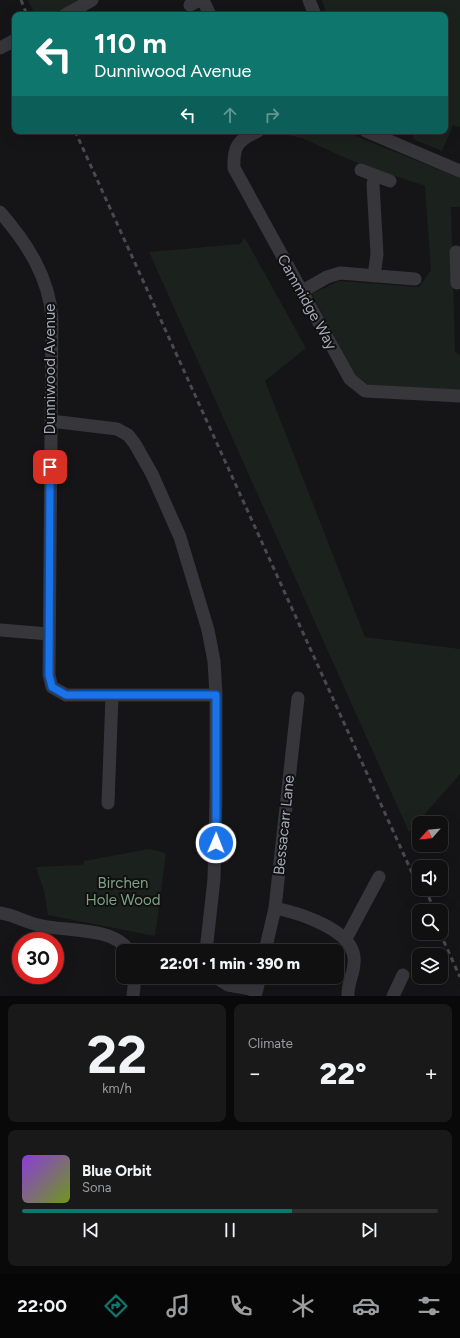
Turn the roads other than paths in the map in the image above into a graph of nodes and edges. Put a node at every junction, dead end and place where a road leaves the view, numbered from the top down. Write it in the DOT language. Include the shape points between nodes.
graph roads {
  1 [pos="92,0"];
  2 [pos="309,0"];
  3 [pos="198,2"];
  4 [pos="70,12"];
  5 [pos="207,12"];
  6 [pos="314,12"];
  7 [pos="253,134"];
  8 [pos="376,134"];
  9 [pos="361,170"];
  10 [pos="460,171"];
  11 [pos="375,176"];
  12 [pos="390,181"];
  13 [pos="0,212"];
  14 [pos="456,252"];
  15 [pos="458,274"];
  16 [pos="374,276"];
  17 [pos="415,279"];
  18 [pos="301,292"];
  19 [pos="460,396"];
  20 [pos="51,421"];
  21 [pos="0,630"];
  22 [pos="49,634"];
  23 [pos="216,695"];
  24 [pos="112,696"];
  25 [pos="298,698"];
  26 [pos="108,803"];
  27 [pos="379,877"];
  28 [pos="275,908"];
  29 [pos="0,913"];
  30 [pos="344,938"];
  31 [pos="120,944"];
  32 [pos="207,944"];
  33 [pos="267,944"];
  34 [pos="403,975"];
  35 [pos="134,984"];
  36 [pos="226,984"];
  37 [pos="256,993"];
  38 [pos="133,996"];
  39 [pos="348,996"];
  40 [pos="393,996"];
  1 -- 4 [label="street"];
  2 -- 6 [label="street"];
  3 -- 5 [label="street"];
  7 -- 18 [label="street, Cammidge Way" via="239,142 233,153 234,168"];
  8 -- 10 [label="street"];
  9 -- 11 [label="street"];
  11 -- 12 [label="street"];
  11 -- 16 [label="street" via="373,184 377,254"];
  13 -- 20 [label="street, Dunniwood Avenue" via="32,255 51,299"];
  14 -- 15 [label="street"];
  16 -- 17 [label="street"];
  16 -- 18 [label="street" via="340,273 327,277"];
  18 -- 19 [label="street, Cammidge Way" via="356,386 365,391"];
  20 -- 22 [label="street, Dunniwood Avenue"];
  20 -- 23 [label="street" via="117,429 128,435 135,444 152,474 180,537 208,630 214,661"];
  21 -- 22 [label="street"];
  22 -- 24 [label="street, Dunniwood Avenue" via="49,675 52,687 66,695"];
  23 -- 24 [label="street, Dunniwood Avenue"];
  23 -- 32 [label="street" via="216,843"];
  24 -- 26 [label="street"];
  25 -- 28 [label="street, Bessacarr Lane"];
  27 -- 30 [label="street"];
  28 -- 30 [label="street" via="329,927"];
  28 -- 33 [label="street, Bessacarr Lane"];
  29 -- 31 [label="street" via="11,914 38,925 109,936"];
  30 -- 39 [label="street" via="352,948 354,957"];
  34 -- 40 [label="street"];
  35 -- 38 [label="street"];
  36 -- 37 [label="street"];
}
